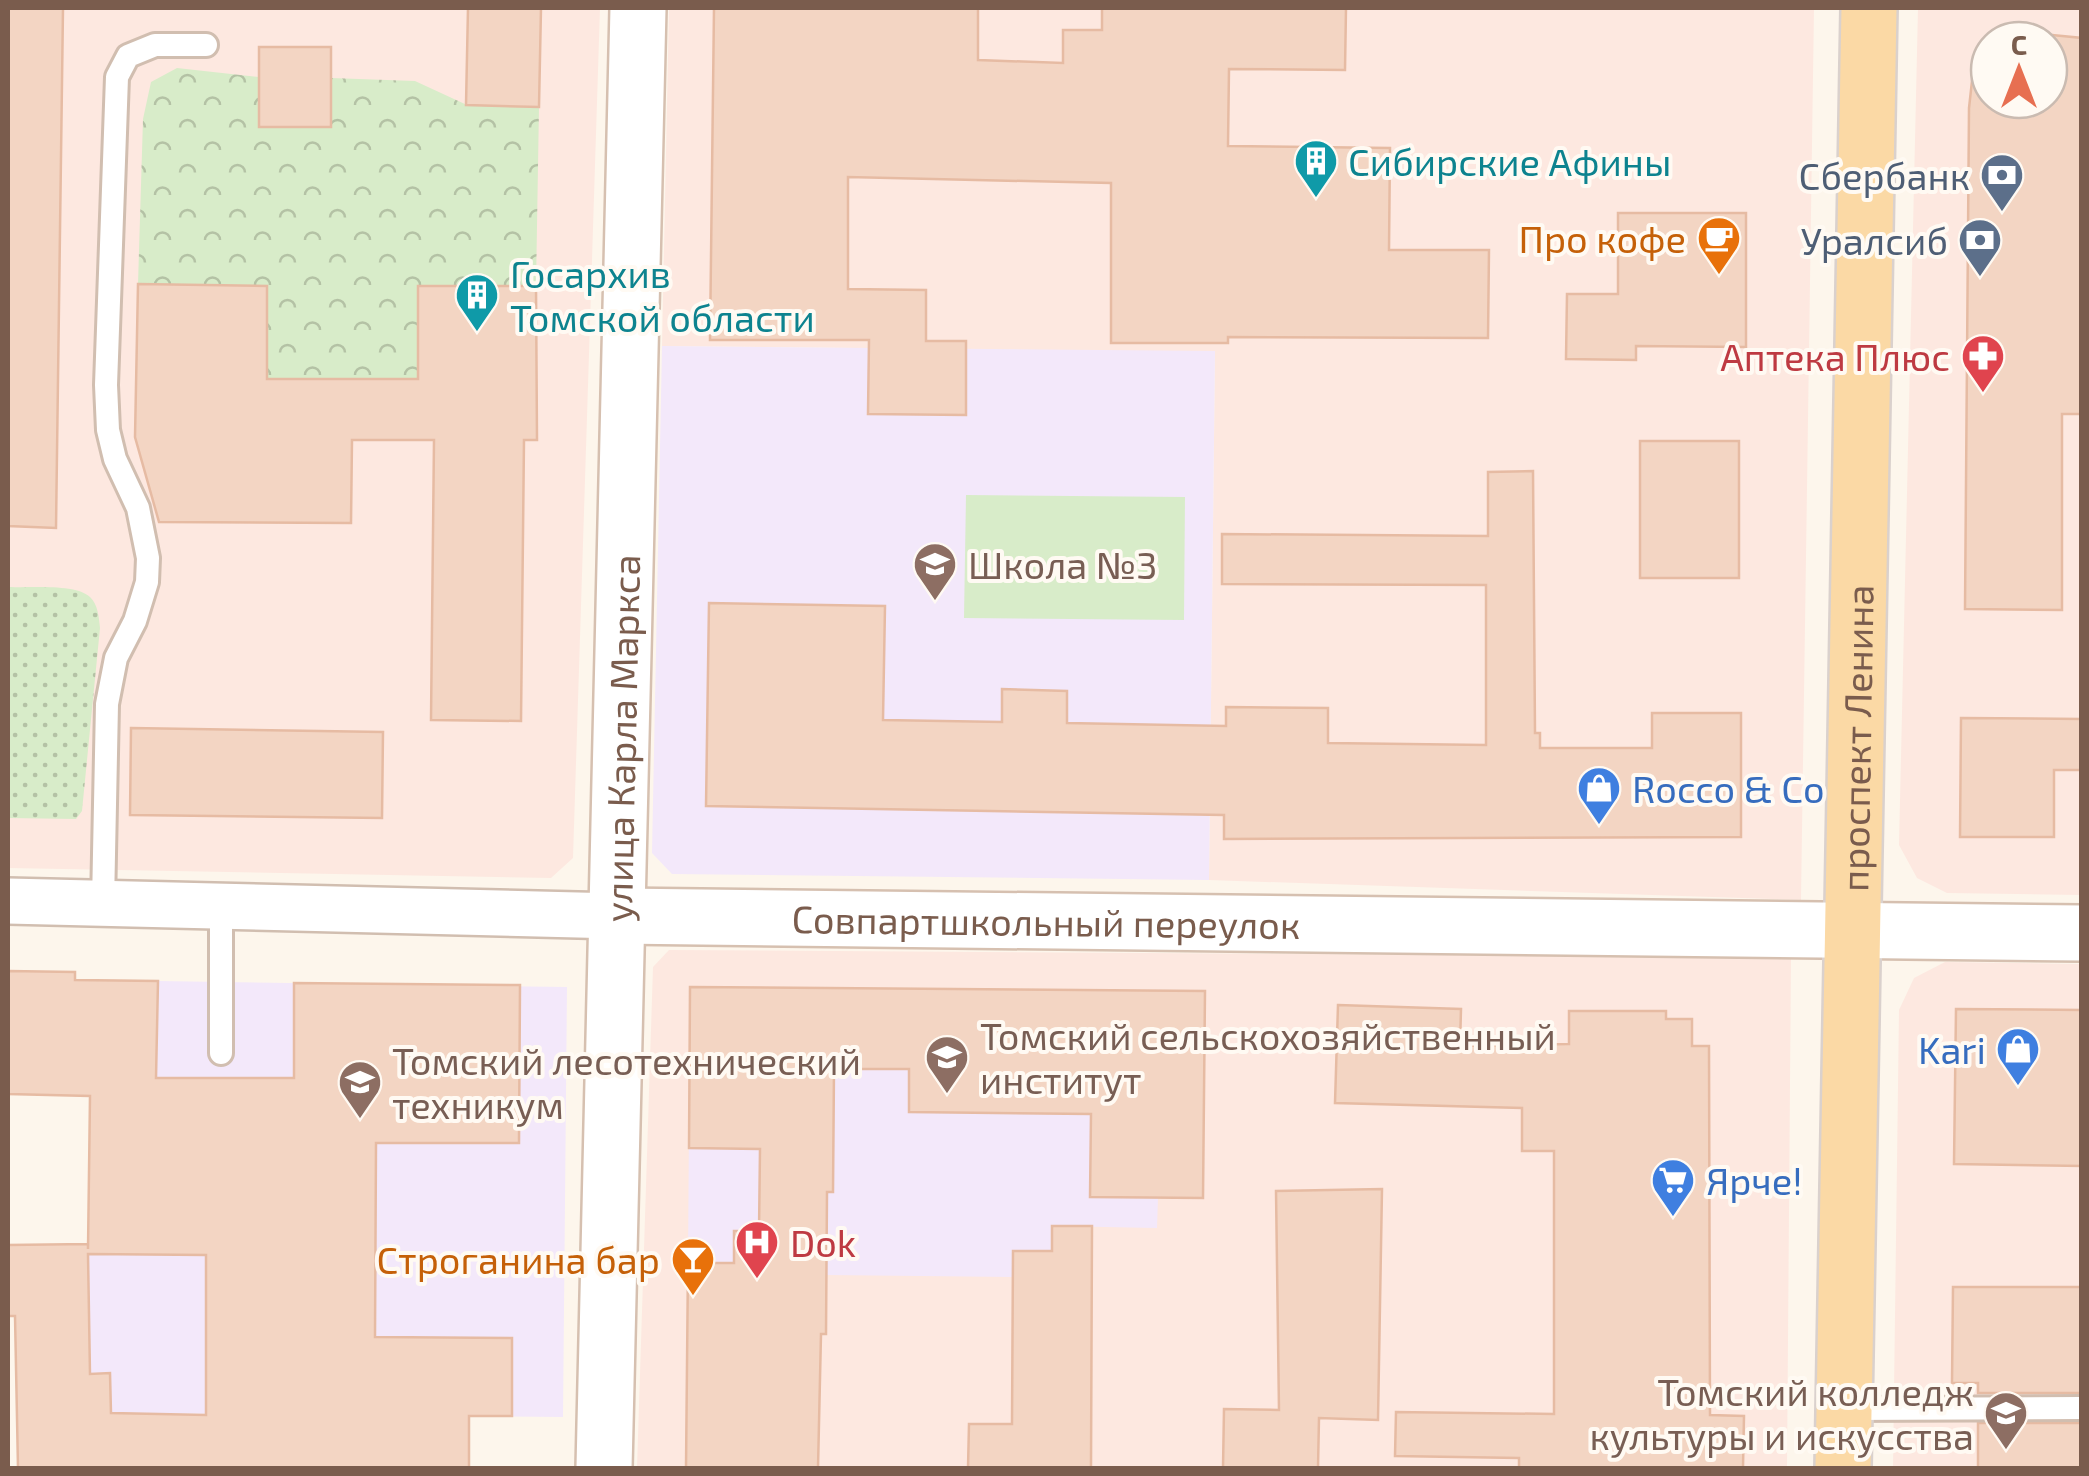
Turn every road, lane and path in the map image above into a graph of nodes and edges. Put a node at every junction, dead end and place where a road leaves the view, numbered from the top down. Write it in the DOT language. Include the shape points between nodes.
graph roads {
  1 [pos="638,8"];
  2 [pos="1869,8"];
  3 [pos="206,44"];
  4 [pos="8,902"];
  5 [pos="102,904"];
  6 [pos="221,907"];
  7 [pos="618,916"];
  8 [pos="1851,931"];
  9 [pos="2082,932"];
  10 [pos="221,1053"];
  11 [pos="2082,1408"];
  12 [pos="1844,1410"];
  13 [pos="604,1468"];
  14 [pos="1843,1468"];
  1 -- 7 [label="street, улица Карла Маркса"];
  2 -- 8 [label="main road, проспект Ленина"];
  3 -- 5 [label="lane" via="155,44 128,56 117,77 108,430 138,508 148,558 107,704"];
  4 -- 5 [label="street, Совпартшкольный переулок"];
  5 -- 6 [label="street, Совпартшкольный переулок"];
  6 -- 7 [label="street, Совпартшкольный переулок"];
  6 -- 10 [label="lane"];
  7 -- 8 [label="street, Совпартшкольный переулок"];
  7 -- 13 [label="street, улица Карла Маркса"];
  8 -- 9 [label="street, Совпартшкольный переулок"];
  8 -- 12 [label="main road, проспект Ленина"];
  11 -- 12 [label="lane"];
  12 -- 14 [label="main road, проспект Ленина"];
}
